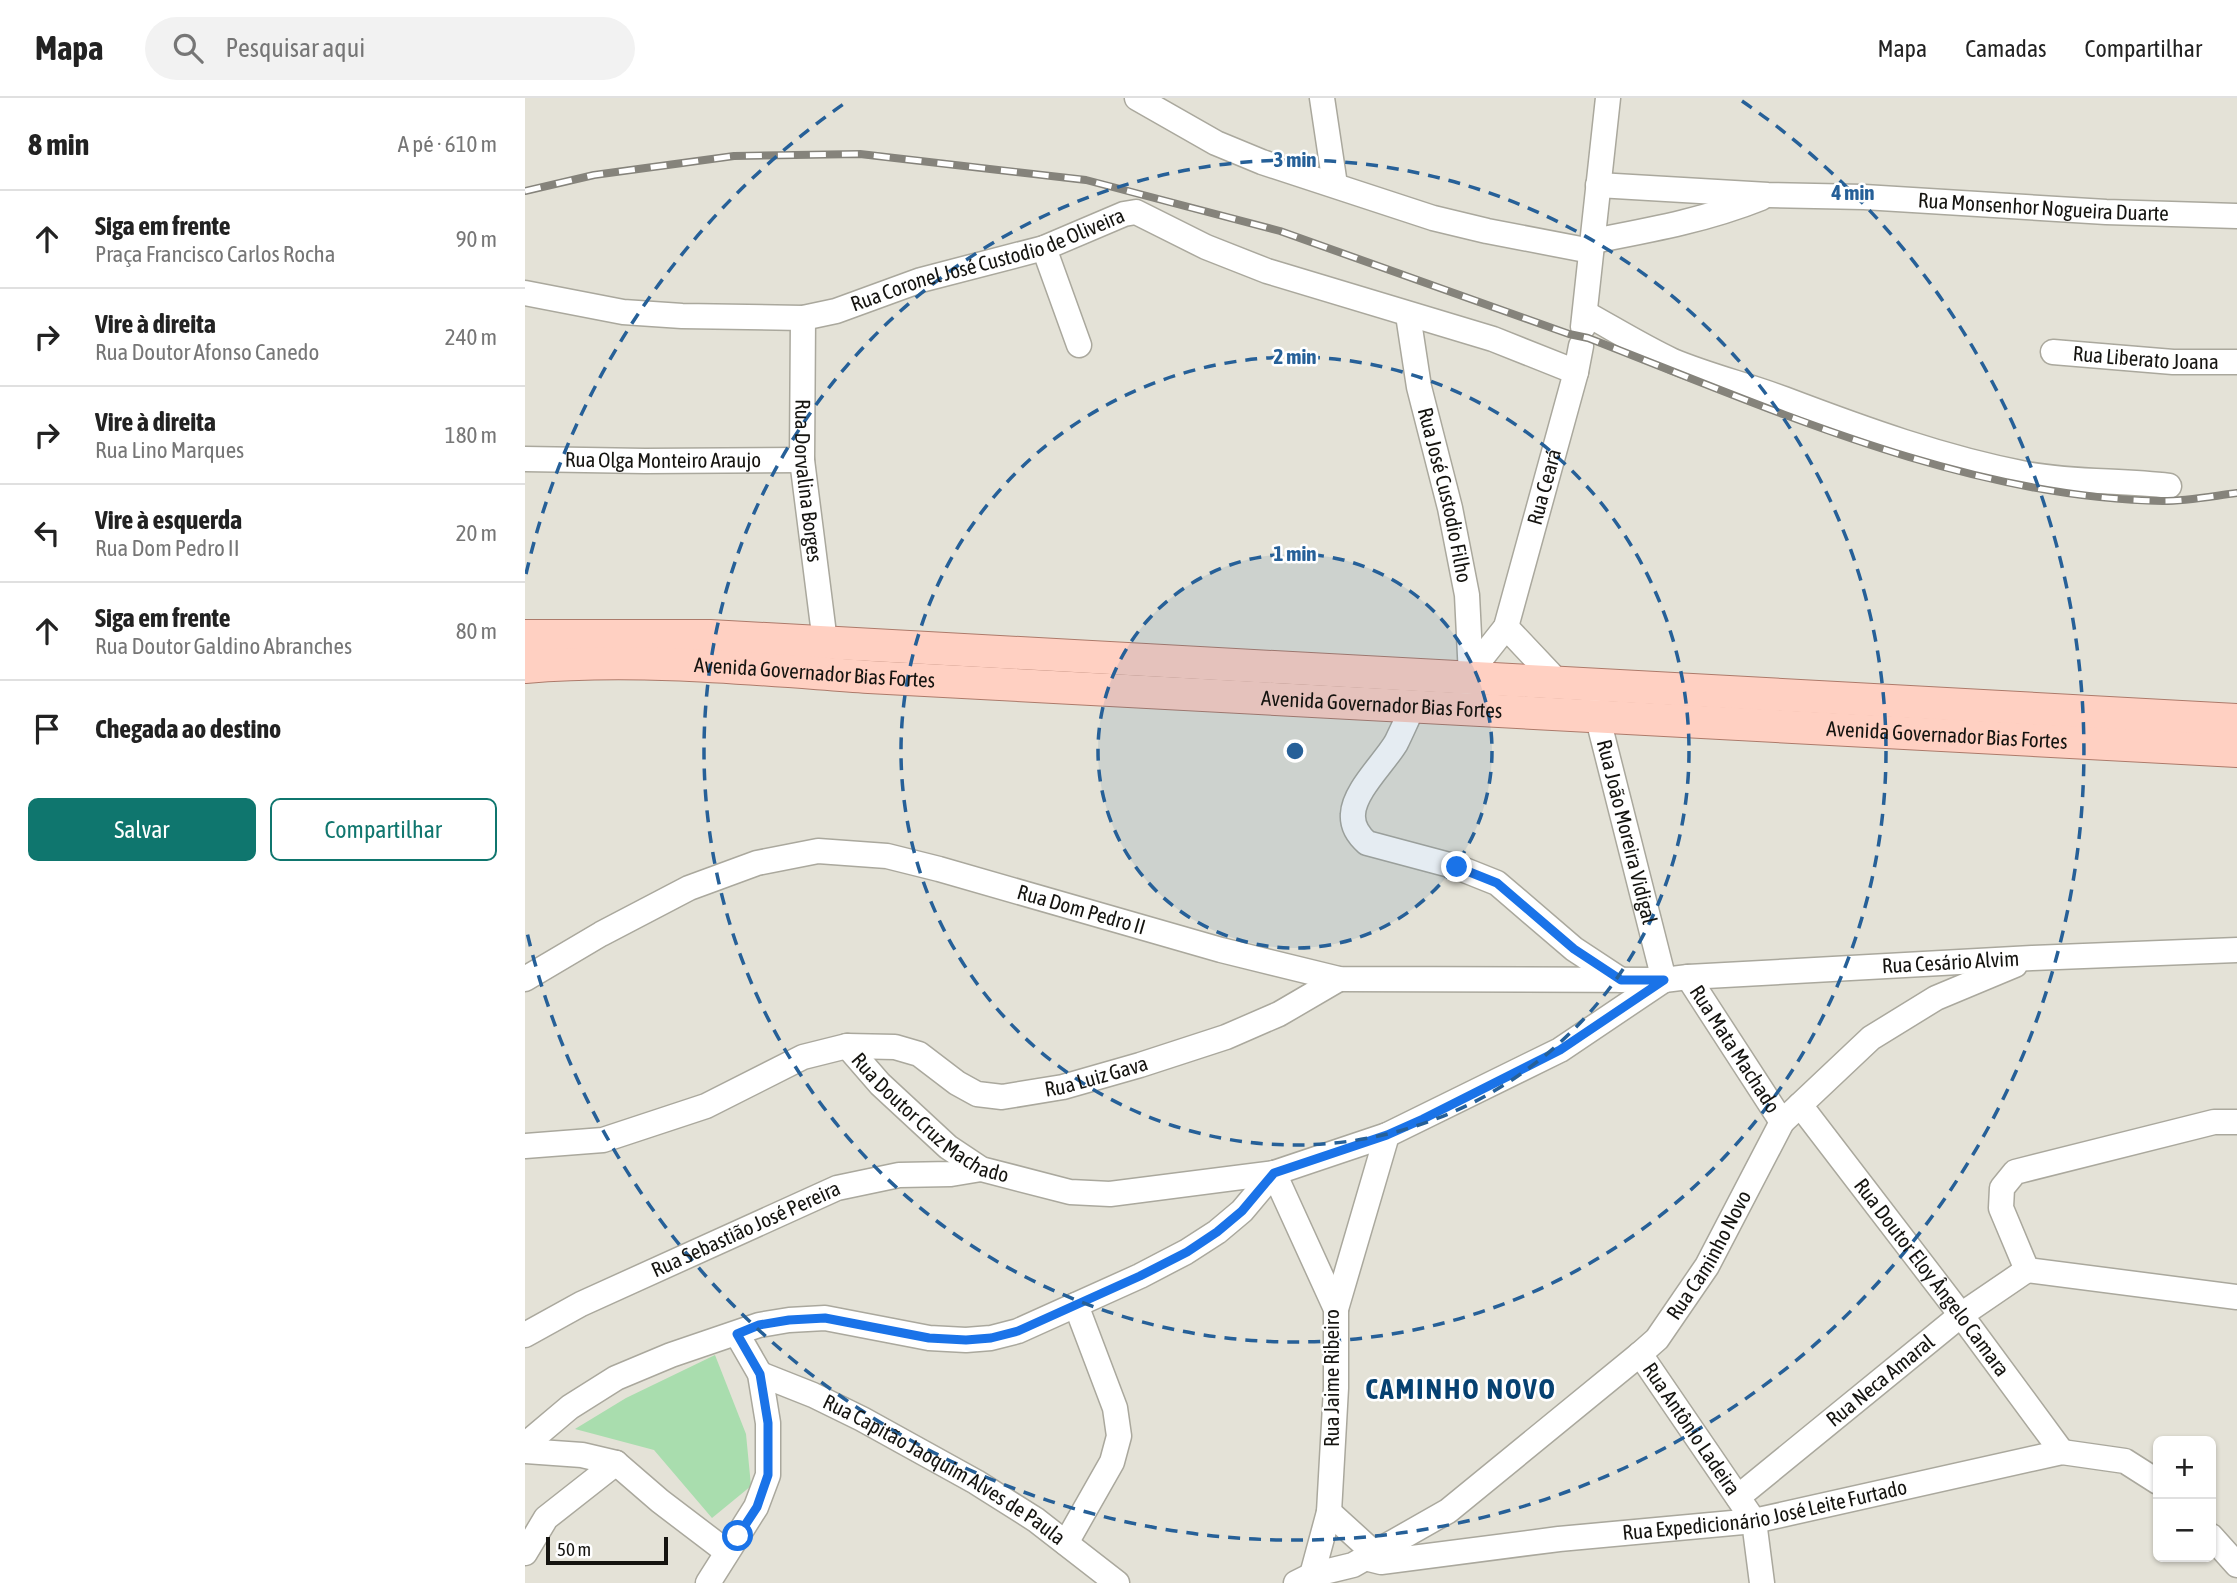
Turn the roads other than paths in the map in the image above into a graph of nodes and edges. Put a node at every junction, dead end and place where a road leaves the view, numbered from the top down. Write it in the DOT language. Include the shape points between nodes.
graph roads {
  1 [pos="1137,98"];
  2 [pos="1322,98"];
  3 [pos="1608,98"];
  4 [pos="1335,185"];
  5 [pos="1598,186"];
  6 [pos="1768,195"];
  7 [pos="2237,216"];
  8 [pos="1592,246"];
  9 [pos="1044,248"];
  10 [pos="525,293"];
  11 [pos="1408,315"];
  12 [pos="803,318"];
  13 [pos="1583,329"];
  14 [pos="1079,345"];
  15 [pos="2053,352"];
  16 [pos="2237,362"];
  17 [pos="1576,372"];
  18 [pos="525,459"];
  19 [pos="802,460"];
  20 [pos="2169,486"];
  21 [pos="1506,627"];
  22 [pos="525,636"];
  23 [pos="825,642"];
  24 [pos="867,645"];
  25 [pos="525,667"];
  26 [pos="1473,674"];
  27 [pos="869,677"];
  28 [pos="1226,681"];
  29 [pos="1557,681"];
  30 [pos="1588,683"];
  31 [pos="1962,704"];
  32 [pos="1413,708"];
  33 [pos="1472,709"];
  34 [pos="1597,715"];
  35 [pos="2206,718"];
  36 [pos="2237,720"];
  37 [pos="1960,736"];
  38 [pos="2204,750"];
  39 [pos="2237,751"];
  40 [pos="2237,950"];
  41 [pos="2032,958"];
  42 [pos="525,979"];
  43 [pos="1339,979"];
  44 [pos="1676,979"];
  45 [pos="1621,980"];
  46 [pos="847,1046"];
  47 [pos="1791,1113"];
  48 [pos="2237,1122"];
  49 [pos="1387,1135"];
  50 [pos="525,1146"];
  51 [pos="981,1169"];
  52 [pos="1274,1173"];
  53 [pos="2027,1270"];
  54 [pos="2237,1297"];
  55 [pos="1076,1305"];
  56 [pos="1336,1309"];
  57 [pos="1961,1315"];
  58 [pos="737,1334"];
  59 [pos="525,1335"];
  60 [pos="1640,1354"];
  61 [pos="760,1374"];
  62 [pos="525,1445"];
  63 [pos="525,1451"];
  64 [pos="2062,1452"];
  65 [pos="616,1463"];
  66 [pos="2153,1479"];
  67 [pos="1738,1497"];
  68 [pos="1329,1512"];
  69 [pos="1755,1521"];
  70 [pos="2216,1542"];
  71 [pos="1066,1543"];
  72 [pos="727,1552"];
  73 [pos="525,1553"];
  74 [pos="1369,1555"];
  75 [pos="2237,1565"];
  76 [pos="1320,1578"];
  77 [pos="708,1583"];
  78 [pos="1117,1583"];
  79 [pos="1762,1583"];
  1 -- 4 [label="street" via="1216,143"];
  2 -- 4 [label="street"];
  3 -- 5 [label="street, Rua Ceará"];
  4 -- 8 [label="street" via="1487,231"];
  5 -- 6 [label="street, Rua Monsenhor Nogueira Duarte"];
  5 -- 8 [label="street, Rua Ceará"];
  6 -- 7 [label="street, Rua Monsenhor Nogueira Duarte"];
  6 -- 8 [label="street, Rua Monsenhor Nogueira Duarte" via="1717,214"];
  8 -- 13 [label="street, Rua Ceará"];
  9 -- 11 [label="street, Rua Coronel José Custodio de Oliveira" via="1136,212 1267,271"];
  9 -- 12 [label="street, Rua Coronel José Custodio de Oliveira"];
  9 -- 14 [label="street"];
  10 -- 12 [label="street, Rua Coronel José Custodio de Oliveira" via="623,312"];
  11 -- 17 [label="street, Rua Coronel José Custodio de Oliveira" via="1493,339"];
  11 -- 26 [label="street, Rua José Custodio Filho" via="1419,387 1467,595"];
  12 -- 19 [label="street, Rua Dorvalina Borges"];
  13 -- 17 [label="street, Rua Ceará"];
  13 -- 20 [label="street" via="1959,459 2029,474"];
  15 -- 16 [label="street, Rua Liberato Joana"];
  17 -- 21 [label="street, Rua Ceará"];
  18 -- 19 [label="street, Rua Olga Monteiro Araujo"];
  19 -- 23 [label="street, Rua Dorvalina Borges"];
  21 -- 26 [label="street, Rua Ceará"];
  21 -- 29 [label="street"];
  22 -- 23 [label="main road, Avenida Governador Bias Fortes" via="710,636"];
  23 -- 24 [label="main road, Avenida Governador Bias Fortes"];
  24 -- 27 [label="main road"];
  24 -- 28 [label="main road, Avenida Governador Bias Fortes"];
  25 -- 27 [label="main road, Avenida Governador Bias Fortes" via="696,664"];
  26 -- 28 [label="main road, Avenida Governador Bias Fortes"];
  26 -- 29 [label="main road, Avenida Governador Bias Fortes"];
  26 -- 33 [label="street"];
  27 -- 28 [label="main road, Avenida Governador Bias Fortes"];
  28 -- 32 [label="main road, Avenida Governador Bias Fortes"];
  29 -- 30 [label="main road, Avenida Governador Bias Fortes"];
  30 -- 31 [label="main road, Avenida Governador Bias Fortes"];
  30 -- 34 [label="street, Rua João Moreira Vidigal"];
  31 -- 35 [label="main road, Avenida Governador Bias Fortes"];
  31 -- 37 [label="main road"];
  32 -- 33 [label="main road, Avenida Governador Bias Fortes"];
  32 -- 45 [label="street" via="1356,802 1354,827 1360,837 1497,883 1574,949"];
  33 -- 34 [label="main road, Avenida Governador Bias Fortes"];
  34 -- 37 [label="main road, Avenida Governador Bias Fortes"];
  34 -- 44 [label="street, Rua João Moreira Vidigal"];
  35 -- 36 [label="main road, Avenida Governador Bias Fortes"];
  35 -- 38 [label="main road"];
  37 -- 38 [label="main road, Avenida Governador Bias Fortes"];
  38 -- 39 [label="main road, Avenida Governador Bias Fortes"];
  40 -- 41 [label="street, Rua Cesário Alvim"];
  41 -- 44 [label="street, Rua Cesário Alvim"];
  41 -- 47 [label="street, Rua Caminho Novo" via="1936,998 1871,1038"];
  42 -- 43 [label="street, Rua Dom Pedro II" via="689,888 757,863 818,851 887,856"];
  43 -- 45 [label="street, Rua Dom Pedro II"];
  43 -- 46 [label="street, Rua Luiz Gava" via="1279,1014 1226,1037 1097,1078 1027,1094 978,1094 919,1054 895,1047"];
  44 -- 45 [label="street, Rua Dom Pedro II"];
  44 -- 47 [label="street, Rua Mata Machado"];
  44 -- 49 [label="street, Rua Doutor Cruz Machado" via="1560,1050"];
  46 -- 50 [label="street, Rua Doutor Cruz Machado" via="803,1057 706,1106 603,1140"];
  46 -- 51 [label="street, Rua Doutor Cruz Machado" via="880,1084 948,1147"];
  47 -- 57 [label="street, Rua Doutor Eloy Ângelo Camara"];
  47 -- 60 [label="street, Rua Caminho Novo" via="1707,1266 1657,1339"];
  48 -- 53 [label="street" via="2214,1122 2015,1172 2002,1188 2001,1208"];
  49 -- 52 [label="street, Rua Doutor Cruz Machado"];
  49 -- 56 [label="street"];
  51 -- 52 [label="street, Rua Doutor Cruz Machado" via="1070,1192 1110,1194"];
  51 -- 59 [label="street, Rua Sebastião José Pereira" via="899,1175 837,1188 581,1304"];
  52 -- 55 [label="street" via="1217,1232 1152,1270"];
  52 -- 56 [label="street, Rua Jaime Ribeiro"];
  53 -- 54 [label="street"];
  53 -- 57 [label="street, Rua Neca Amaral"];
  55 -- 58 [label="street" via="991,1338 929,1338 825,1318 759,1325"];
  55 -- 71 [label="street" via="1115,1408 1119,1436 1112,1462"];
  56 -- 68 [label="street, Rua Jaime Ribeiro"];
  57 -- 64 [label="street, Rua Doutor Eloy Ângelo Camara"];
  57 -- 67 [label="street, Rua Neca Amaral"];
  58 -- 61 [label="street"];
  58 -- 62 [label="street" via="616,1378 570,1407"];
  60 -- 67 [label="street, Rua Antônio Ladeira"];
  60 -- 74 [label="street, Rua Caminho Novo" via="1448,1511"];
  61 -- 71 [label="street, Rua Capitão Jaoquim Alves de Paula" via="916,1447"];
  61 -- 72 [label="street" via="768,1423 768,1475 757,1507"];
  63 -- 65 [label="street"];
  64 -- 66 [label="street, Rua Expedicionário José Leite Furtado" via="2125,1461"];
  64 -- 69 [label="street, Rua Expedicionário José Leite Furtado"];
  65 -- 72 [label="street"];
  65 -- 73 [label="street" via="546,1518"];
  67 -- 69 [label="street, Rua Antônio Ladeira"];
  68 -- 74 [label="street"];
  68 -- 76 [label="street, Rua Jaime Ribeiro"];
  69 -- 74 [label="street, Rua Expedicionário José Leite Furtado" via="1381,1562"];
  69 -- 79 [label="street, Rua Antônio Ladeira"];
  70 -- 75 [label="street"];
  71 -- 78 [label="street, Rua Capitão Jaoquim Alves de Paula"];
  72 -- 77 [label="street"];
  74 -- 76 [label="street, Rua Caminho Novo"];
}
